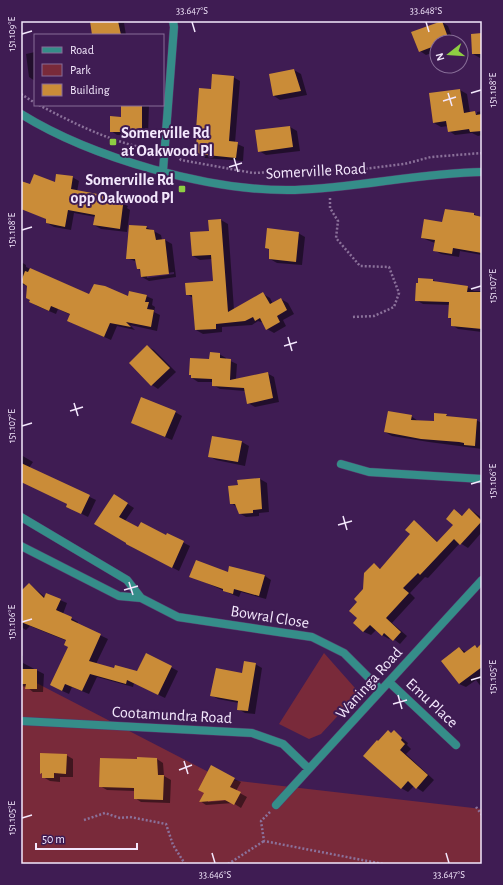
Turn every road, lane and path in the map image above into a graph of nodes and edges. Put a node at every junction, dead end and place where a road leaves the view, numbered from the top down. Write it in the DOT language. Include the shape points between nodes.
graph roads {
  1 [pos="173,21"];
  2 [pos="21,94"];
  3 [pos="34,102"];
  4 [pos="41,106"];
  5 [pos="21,114"];
  6 [pos="157,150"];
  7 [pos="174,153"];
  8 [pos="482,153"];
  9 [pos="163,171"];
  10 [pos="482,172"];
  11 [pos="329,187"];
  12 [pos="351,317"];
  13 [pos="341,464"];
  14 [pos="482,479"];
  15 [pos="21,517"];
  16 [pos="21,546"];
  17 [pos="482,580"];
  18 [pos="141,598"];
  19 [pos="389,682"];
  20 [pos="381,690"];
  21 [pos="21,722"];
  22 [pos="456,745"];
  23 [pos="309,770"];
  24 [pos="276,805"];
  25 [pos="476,807"];
  26 [pos="482,815"];
  27 [pos="84,820"];
  28 [pos="264,841"];
  29 [pos="185,864"];
  30 [pos="228,864"];
  31 [pos="383,864"];
  1 -- 9 [label="street"];
  2 -- 3 [label="path"];
  4 -- 6 [label="path" via="91,131 140,148"];
  5 -- 9 [label="street, Somerville Road" via="51,131 99,152"];
  7 -- 8 [label="path" via="181,160 253,173 332,169 348,171 404,164 431,157"];
  9 -- 11 [label="street, Somerville Road" via="261,189"];
  10 -- 11 [label="street, Somerville Road" via="439,174"];
  11 -- 12 [label="path" via="330,208 338,221 336,238 360,266 389,267 400,293 394,307 374,316"];
  13 -- 14 [label="street" via="369,472"];
  15 -- 18 [label="street, Bowral Close" via="127,580"];
  16 -- 18 [label="street, Bowral Close" via="119,596"];
  17 -- 19 [label="street, Waninga Road"];
  18 -- 20 [label="street, Bowral Close" via="178,617 312,637 344,653"];
  19 -- 20 [label="street, Waninga Road"];
  19 -- 22 [label="street, Emu Place"];
  20 -- 23 [label="street, Waninga Road"];
  21 -- 23 [label="street, Cootamundra Road" via="252,733 284,744"];
  23 -- 24 [label="street, Waninga Road"];
  24 -- 28 [label="path" via="261,821"];
  25 -- 26 [label="path"];
  27 -- 29 [label="path" via="106,813 120,818 130,817 166,824 173,845"];
  28 -- 30 [label="path"];
  28 -- 31 [label="path"];
}
